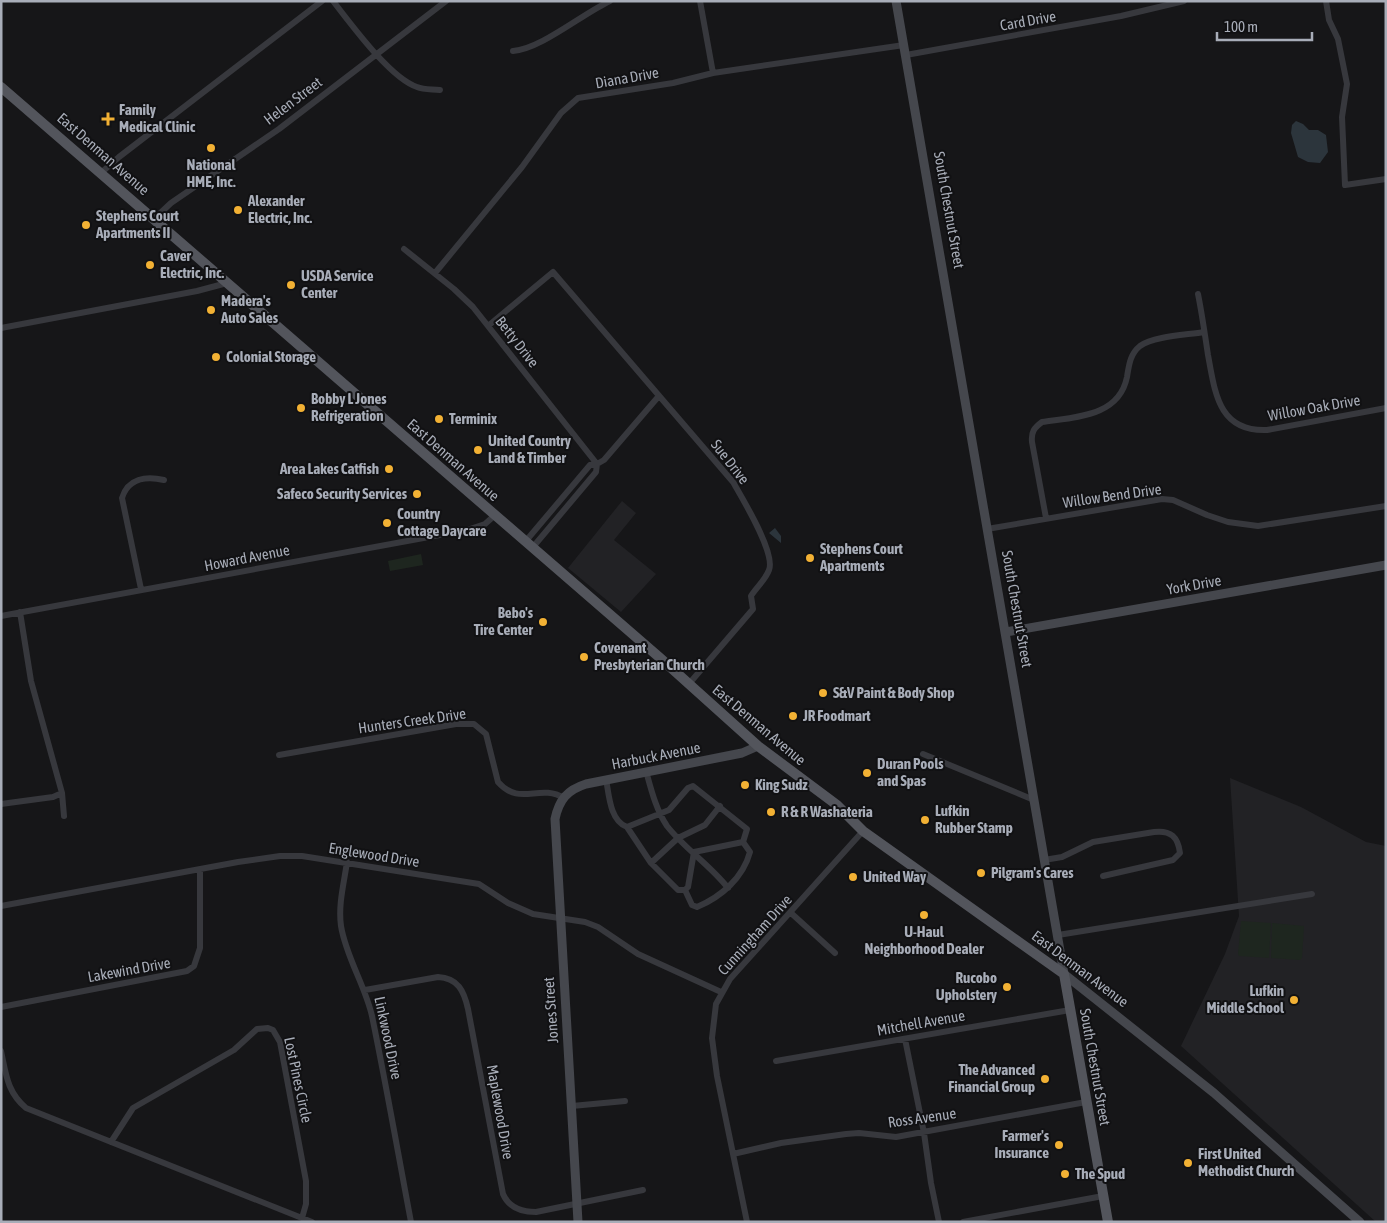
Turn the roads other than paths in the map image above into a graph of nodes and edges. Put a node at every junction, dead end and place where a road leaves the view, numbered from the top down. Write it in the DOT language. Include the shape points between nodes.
graph roads {
  1 [pos="322,1"];
  2 [pos="333,1"];
  3 [pos="446,1"];
  4 [pos="610,1"];
  5 [pos="700,1"];
  6 [pos="896,1"];
  7 [pos="1184,1"];
  8 [pos="1326,1"];
  9 [pos="904,45"];
  10 [pos="513,51"];
  11 [pos="376,52"];
  12 [pos="906,55"];
  13 [pos="713,73"];
  14 [pos="1,87"];
  15 [pos="440,90"];
  16 [pos="102,172"];
  17 [pos="1386,179"];
  18 [pos="154,219"];
  19 [pos="404,249"];
  20 [pos="435,273"];
  21 [pos="227,283"];
  22 [pos="1198,294"];
  23 [pos="488,326"];
  24 [pos="1,328"];
  25 [pos="1204,332"];
  26 [pos="658,397"];
  27 [pos="1386,408"];
  28 [pos="597,464"];
  29 [pos="164,480"];
  30 [pos="1386,506"];
  31 [pos="494,516"];
  32 [pos="1046,518"];
  33 [pos="987,529"];
  34 [pos="529,544"];
  35 [pos="1386,565"];
  36 [pos="141,589"];
  37 [pos="20,612"];
  38 [pos="1,616"];
  39 [pos="1006,632"];
  40 [pos="688,685"];
  41 [pos="758,746"];
  42 [pos="923,754"];
  43 [pos="279,755"];
  44 [pos="646,771"];
  45 [pos="606,779"];
  46 [pos="62,793"];
  47 [pos="564,798"];
  48 [pos="1034,800"];
  49 [pos="1,804"];
  50 [pos="720,806"];
  51 [pos="660,814"];
  52 [pos="64,816"];
  53 [pos="627,827"];
  54 [pos="863,831"];
  55 [pos="678,838"];
  56 [pos="743,842"];
  57 [pos="694,852"];
  58 [pos="1044,860"];
  59 [pos="347,862"];
  60 [pos="650,863"];
  61 [pos="200,870"];
  62 [pos="1103,876"];
  63 [pos="728,888"];
  64 [pos="686,890"];
  65 [pos="1312,894"];
  66 [pos="1,906"];
  67 [pos="791,913"];
  68 [pos="560,919"];
  69 [pos="1058,935"];
  70 [pos="835,953"];
  71 [pos="1064,974"];
  72 [pos="365,990"];
  73 [pos="721,992"];
  74 [pos="1,1006"];
  75 [pos="1070,1010"];
  76 [pos="905,1038"];
  77 [pos="1,1051"];
  78 [pos="776,1061"];
  79 [pos="625,1101"];
  80 [pos="1086,1102"];
  81 [pos="572,1106"];
  82 [pos="924,1132"];
  83 [pos="112,1142"];
  84 [pos="733,1154"];
  85 [pos="642,1190"];
  86 [pos="1103,1196"];
  87 [pos="577,1204"];
  88 [pos="302,1218"];
  89 [pos="312,1222"];
  90 [pos="411,1222"];
  91 [pos="578,1222"];
  92 [pos="747,1222"];
  93 [pos="939,1222"];
  94 [pos="963,1222"];
  95 [pos="1108,1222"];
  96 [pos="1360,1222"];
  1 -- 16 [label="street"];
  2 -- 11 [label="street"];
  3 -- 11 [label="street, Helen Street"];
  4 -- 10 [label="street" via="526,50"];
  5 -- 13 [label="street"];
  6 -- 9 [label="main road, South Chestnut Street"];
  7 -- 12 [label="street, Card Drive" via="1121,16"];
  8 -- 17 [label="street" via="1347,84 1342,117 1345,185"];
  9 -- 12 [label="main road, South Chestnut Street"];
  9 -- 13 [label="street, Diana Drive"];
  11 -- 15 [label="street" via="404,81 416,87"];
  11 -- 18 [label="street, Helen Street" via="279,128 171,203"];
  12 -- 33 [label="main road, South Chestnut Street"];
  13 -- 20 [label="street, Diana Drive" via="673,83 578,98 570,103"];
  14 -- 16 [label="main road, East Denman Avenue"];
  16 -- 18 [label="main road, East Denman Avenue"];
  18 -- 21 [label="main road, East Denman Avenue"];
  19 -- 20 [label="street, Betty Drive"];
  20 -- 23 [label="street, Betty Drive"];
  21 -- 24 [label="street"];
  21 -- 31 [label="main road, East Denman Avenue"];
  22 -- 25 [label="street, Willow Oak Drive"];
  23 -- 26 [label="street, Sue Drive" via="553,272"];
  23 -- 28 [label="street, Betty Drive"];
  25 -- 27 [label="street, Willow Oak Drive" via="1218,402 1230,419 1239,425 1266,430"];
  25 -- 32 [label="street" via="1142,345 1133,354 1121,395 1112,404 1093,414 1042,422 1036,426 1032,435"];
  26 -- 28 [label="street"];
  26 -- 40 [label="street, Sue Drive" via="733,482 762,538 769,562 769,570 751,596 753,609"];
  28 -- 34 [label="street" via="590,465"];
  29 -- 36 [label="street" via="135,481 124,490 122,498"];
  30 -- 32 [label="street, Willow Bend Drive" via="1258,526 1228,522 1173,500 1162,499"];
  31 -- 34 [label="main road, East Denman Avenue"];
  31 -- 36 [label="street, Howard Avenue" via="485,524 467,530"];
  32 -- 33 [label="street, Willow Bend Drive"];
  33 -- 39 [label="main road, South Chestnut Street"];
  34 -- 40 [label="main road, East Denman Avenue"];
  35 -- 39 [label="main road, York Drive"];
  36 -- 37 [label="street, Howard Avenue"];
  37 -- 38 [label="street, Howard Avenue"];
  37 -- 46 [label="street" via="31,681"];
  39 -- 48 [label="main road, South Chestnut Street"];
  40 -- 41 [label="main road, East Denman Avenue"];
  41 -- 44 [label="main road, Harbuck Avenue" via="742,753"];
  41 -- 54 [label="main road, East Denman Avenue" via="837,806"];
  42 -- 48 [label="street"];
  43 -- 47 [label="street, Hunters Creek Drive" via="456,724 474,724 486,734 498,782 503,787 517,794 554,792"];
  44 -- 45 [label="main road, Harbuck Avenue"];
  44 -- 51 [label="street"];
  45 -- 47 [label="main road, Harbuck Avenue" via="573,788"];
  45 -- 53 [label="street" via="613,812"];
  46 -- 49 [label="street"];
  46 -- 52 [label="street"];
  47 -- 68 [label="main road, Jones Street" via="555,819"];
  48 -- 58 [label="main road, South Chestnut Street"];
  50 -- 51 [label="street" via="690,786 669,810"];
  50 -- 55 [label="street" via="704,826"];
  50 -- 56 [label="street" via="746,826"];
  51 -- 53 [label="street"];
  51 -- 55 [label="street"];
  53 -- 60 [label="street"];
  54 -- 67 [label="street, Cunningham Drive"];
  54 -- 71 [label="main road, East Denman Avenue"];
  55 -- 57 [label="street"];
  55 -- 60 [label="street"];
  56 -- 57 [label="street"];
  56 -- 63 [label="street" via="749,848 748,856"];
  57 -- 63 [label="street"];
  57 -- 64 [label="street"];
  58 -- 62 [label="street" via="1062,857 1093,842 1154,832 1172,834 1179,842 1180,853 1173,860"];
  58 -- 69 [label="main road, South Chestnut Street"];
  59 -- 61 [label="street, Englewood Drive" via="280,856"];
  59 -- 68 [label="street, Englewood Drive" via="479,884 521,909"];
  59 -- 72 [label="street, Linkwood Drive" via="341,924"];
  60 -- 64 [label="street" via="678,890"];
  61 -- 66 [label="street, Englewood Drive"];
  61 -- 74 [label="street, Lakewind Drive" via="200,948 194,966 187,971"];
  63 -- 64 [label="street" via="697,907 692,905"];
  65 -- 69 [label="street"];
  67 -- 70 [label="street"];
  67 -- 73 [label="street, Cunningham Drive"];
  68 -- 73 [label="street, Englewood Drive" via="598,927 638,954"];
  68 -- 81 [label="main road, Jones Street"];
  69 -- 71 [label="main road, South Chestnut Street"];
  71 -- 75 [label="main road, South Chestnut Street"];
  71 -- 96 [label="main road, East Denman Avenue" via="1214,1094"];
  72 -- 87 [label="street, Maplewood Drive" via="438,977 459,985 468,1009 505,1200 526,1212"];
  72 -- 90 [label="street, Linkwood Drive"];
  73 -- 84 [label="street, Cunningham Drive" via="713,1014 712,1038"];
  75 -- 76 [label="street, Mitchell Avenue"];
  75 -- 80 [label="main road, South Chestnut Street"];
  76 -- 78 [label="street, Mitchell Avenue"];
  76 -- 82 [label="street"];
  77 -- 83 [label="street" via="7,1084 19,1102"];
  79 -- 81 [label="street"];
  80 -- 82 [label="street, Ross Avenue"];
  80 -- 86 [label="main road, South Chestnut Street"];
  81 -- 87 [label="main road, Jones Street"];
  82 -- 84 [label="street, Ross Avenue" via="896,1137 846,1134"];
  82 -- 93 [label="street"];
  83 -- 88 [label="street"];
  83 -- 88 [label="street, Lost Pines Circle" via="133,1108 234,1050 257,1029 268,1028 280,1042 306,1181"];
  84 -- 92 [label="street, Cunningham Drive"];
  85 -- 87 [label="street, Maplewood Drive"];
  86 -- 94 [label="street"];
  86 -- 95 [label="main road, South Chestnut Street"];
  87 -- 91 [label="main road, Jones Street"];
  88 -- 89 [label="street"];
}
